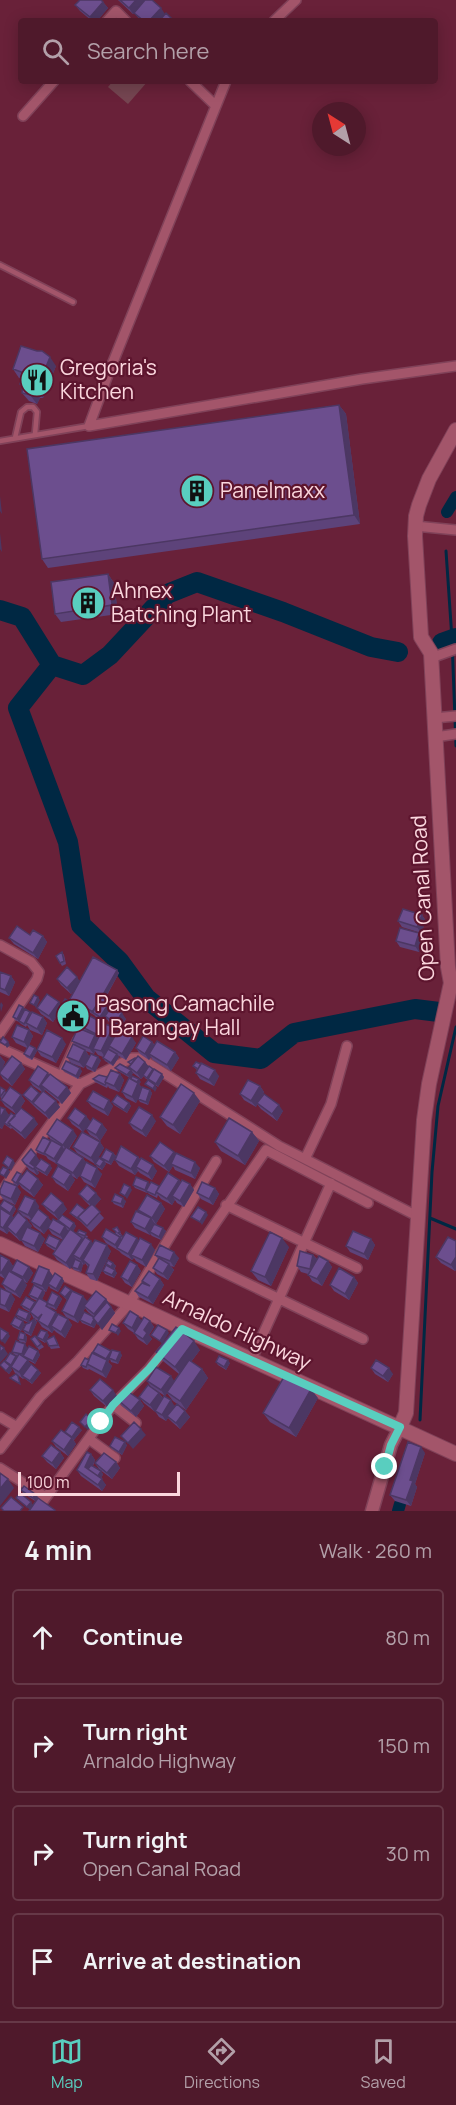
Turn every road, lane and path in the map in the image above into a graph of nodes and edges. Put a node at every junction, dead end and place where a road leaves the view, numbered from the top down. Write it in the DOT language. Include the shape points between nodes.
graph roads {
  1 [pos="296,0"];
  2 [pos="110,18"];
  3 [pos="123,18"];
  4 [pos="277,18"];
  5 [pos="51,84"];
  6 [pos="193,84"];
  7 [pos="225,84"];
  8 [pos="216,106"];
  9 [pos="23,116"];
  10 [pos="0,265"];
  11 [pos="72,302"];
  12 [pos="456,366"];
  13 [pos="89,426"];
  14 [pos="456,430"];
  15 [pos="35,435"];
  16 [pos="15,438"];
  17 [pos="0,441"];
  18 [pos="415,526"];
  19 [pos="456,530"];
  20 [pos="452,650"];
  21 [pos="431,658"];
  22 [pos="453,716"];
  23 [pos="434,718"];
  24 [pos="453,735"];
  25 [pos="435,737"];
  26 [pos="0,945"];
  27 [pos="0,1033"];
  28 [pos="79,1034"];
  29 [pos="347,1046"];
  30 [pos="0,1048"];
  31 [pos="60,1075"];
  32 [pos="80,1084"];
  33 [pos="305,1159"];
  34 [pos="216,1161"];
  35 [pos="331,1183"];
  36 [pos="0,1194"];
  37 [pos="368,1203"];
  38 [pos="226,1205"];
  39 [pos="417,1216"];
  40 [pos="304,1242"];
  41 [pos="0,1244"];
  42 [pos="357,1268"];
  43 [pos="279,1299"];
  44 [pos="129,1304"];
  45 [pos="363,1339"];
  46 [pos="169,1345"];
  47 [pos="251,1361"];
  48 [pos="113,1405"];
  49 [pos="0,1417"];
  50 [pos="136,1423"];
  51 [pos="17,1427"];
  52 [pos="400,1427"];
  53 [pos="89,1439"];
  54 [pos="0,1449"];
  55 [pos="456,1454"];
  56 [pos="115,1458"];
  57 [pos="0,1468"];
  58 [pos="46,1497"];
  59 [pos="36,1511"];
  60 [pos="372,1511"];
  1 -- 4 [label="street"];
  2 -- 3 [label="street" via="116,11"];
  5 -- 9 [label="street"];
  6 -- 8 [label="street"];
  7 -- 8 [label="street"];
  8 -- 13 [label="street"];
  10 -- 11 [label="lane"];
  12 -- 13 [label="street"];
  13 -- 15 [label="lane"];
  14 -- 18 [label="main road, Open Canal Road" via="423,492"];
  15 -- 16 [label="lane"];
  15 -- 16 [label="lane" via="37,412 27,406 21,412"];
  16 -- 17 [label="lane"];
  18 -- 19 [label="street"];
  18 -- 21 [label="main road, Open Canal Road" via="421,637"];
  20 -- 21 [label="street"];
  21 -- 23 [label="main road, Open Canal Road"];
  22 -- 23 [label="street"];
  23 -- 25 [label="main road, Open Canal Road"];
  24 -- 25 [label="street"];
  25 -- 39 [label="main road, Open Canal Road" via="451,983 426,1103"];
  26 -- 27 [label="street" via="30,962 39,972"];
  28 -- 31 [label="lane"];
  29 -- 33 [label="street" via="331,1104"];
  30 -- 31 [label="street"];
  31 -- 32 [label="street"];
  32 -- 33 [label="street" via="123,1061 140,1058"];
  32 -- 36 [label="street"];
  33 -- 39 [label="street"];
  34 -- 44 [label="street"];
  35 -- 37 [label="street"];
  35 -- 38 [label="street" via="266,1150"];
  35 -- 40 [label="street"];
  38 -- 40 [label="street"];
  38 -- 43 [label="street" via="192,1257"];
  39 -- 52 [label="main road, Open Canal Road" via="406,1413"];
  40 -- 42 [label="street"];
  40 -- 43 [label="street"];
  41 -- 44 [label="main road, Arnaldo Highway"];
  43 -- 45 [label="street"];
  43 -- 47 [label="street"];
  44 -- 47 [label="main road, Arnaldo Highway" via="178,1333"];
  44 -- 51 [label="street" via="40,1396"];
  46 -- 48 [label="street"];
  47 -- 52 [label="main road, Arnaldo Highway"];
  48 -- 50 [label="street"];
  48 -- 53 [label="street"];
  49 -- 51 [label="street"];
  51 -- 54 [label="street"];
  52 -- 55 [label="main road, Arnaldo Highway"];
  52 -- 60 [label="street, Open Canal Road"];
  53 -- 56 [label="street"];
  53 -- 58 [label="street"];
  57 -- 58 [label="street"];
  58 -- 59 [label="street"];
}
